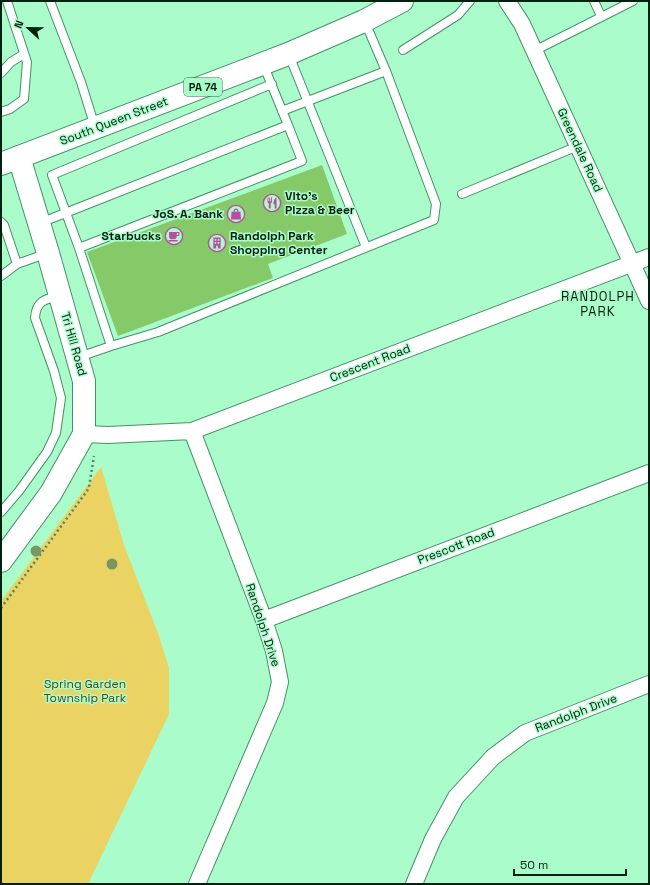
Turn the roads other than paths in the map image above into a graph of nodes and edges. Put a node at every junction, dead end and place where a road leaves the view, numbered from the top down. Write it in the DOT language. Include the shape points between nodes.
graph roads {
  1 [pos="7,1"];
  2 [pos="50,1"];
  3 [pos="402,1"];
  4 [pos="470,1"];
  5 [pos="507,1"];
  6 [pos="594,1"];
  7 [pos="633,1"];
  8 [pos="601,16"];
  9 [pos="364,21"];
  10 [pos="403,50"];
  11 [pos="534,51"];
  12 [pos="24,54"];
  13 [pos="288,54"];
  14 [pos="263,64"];
  15 [pos="386,71"];
  16 [pos="1,73"];
  17 [pos="272,84"];
  18 [pos="308,102"];
  19 [pos="282,111"];
  20 [pos="1,112"];
  21 [pos="288,125"];
  22 [pos="95,128"];
  23 [pos="578,146"];
  24 [pos="10,160"];
  25 [pos="462,194"];
  26 [pos="66,212"];
  27 [pos="1,222"];
  28 [pos="39,223"];
  29 [pos="366,247"];
  30 [pos="79,248"];
  31 [pos="48,253"];
  32 [pos="649,257"];
  33 [pos="17,264"];
  34 [pos="633,264"];
  35 [pos="1,276"];
  36 [pos="60,295"];
  37 [pos="649,301"];
  38 [pos="111,346"];
  39 [pos="78,358"];
  40 [pos="192,431"];
  41 [pos="90,435"];
  42 [pos="649,473"];
  43 [pos="1,512"];
  44 [pos="1,561"];
  45 [pos="264,620"];
  46 [pos="649,684"];
  47 [pos="197,884"];
  48 [pos="414,884"];
  1 -- 12 [label="lane"];
  2 -- 22 [label="lane" via="81,82"];
  3 -- 9 [label="street, South Queen Street / PA 74"];
  4 -- 10 [label="lane" via="458,15"];
  5 -- 11 [label="street, Greendale Road" via="522,24"];
  6 -- 8 [label="lane"];
  7 -- 8 [label="lane"];
  8 -- 11 [label="lane"];
  9 -- 13 [label="street, South Queen Street / PA 74"];
  9 -- 15 [label="lane"];
  11 -- 23 [label="street, Greendale Road"];
  12 -- 16 [label="lane" via="11,62"];
  12 -- 20 [label="lane" via="27,62 24,99"];
  13 -- 14 [label="street, South Queen Street / PA 74"];
  13 -- 18 [label="lane"];
  14 -- 17 [label="lane"];
  14 -- 22 [label="street, South Queen Street / PA 74"];
  15 -- 18 [label="lane"];
  15 -- 29 [label="lane" via="436,204 434,220"];
  17 -- 19 [label="lane"];
  17 -- 26 [label="lane" via="52,175"];
  18 -- 19 [label="lane"];
  18 -- 29 [label="lane"];
  19 -- 21 [label="lane"];
  21 -- 26 [label="lane"];
  21 -- 30 [label="lane" via="302,161"];
  22 -- 24 [label="street, South Queen Street / PA 74"];
  23 -- 25 [label="lane"];
  23 -- 34 [label="street, Greendale Road"];
  24 -- 28 [label="street, Tri Hill Road"];
  26 -- 28 [label="lane"];
  26 -- 30 [label="lane"];
  27 -- 33 [label="lane"];
  28 -- 31 [label="street, Tri Hill Road"];
  29 -- 38 [label="lane" via="158,332"];
  30 -- 38 [label="lane"];
  31 -- 33 [label="lane"];
  31 -- 36 [label="street, Tri Hill Road"];
  32 -- 34 [label="street, Crescent Road"];
  33 -- 35 [label="lane"];
  34 -- 37 [label="street, Greendale Road"];
  34 -- 40 [label="street, Crescent Road"];
  36 -- 39 [label="street, Tri Hill Road"];
  36 -- 43 [label="lane" via="44,299 36,309 35,318 61,398 56,433 47,452"];
  38 -- 39 [label="lane"];
  39 -- 41 [label="street, Tri Hill Road" via="84,381"];
  40 -- 41 [label="street, Crescent Road"];
  40 -- 45 [label="street, Randolph Drive"];
  41 -- 44 [label="street, Tri Hill Road"];
  42 -- 45 [label="street, Prescott Road"];
  45 -- 47 [label="street, Randolph Drive" via="280,682 275,703"];
  46 -- 48 [label="street, Randolph Drive" via="525,733 493,757 456,796 433,839"];
}
